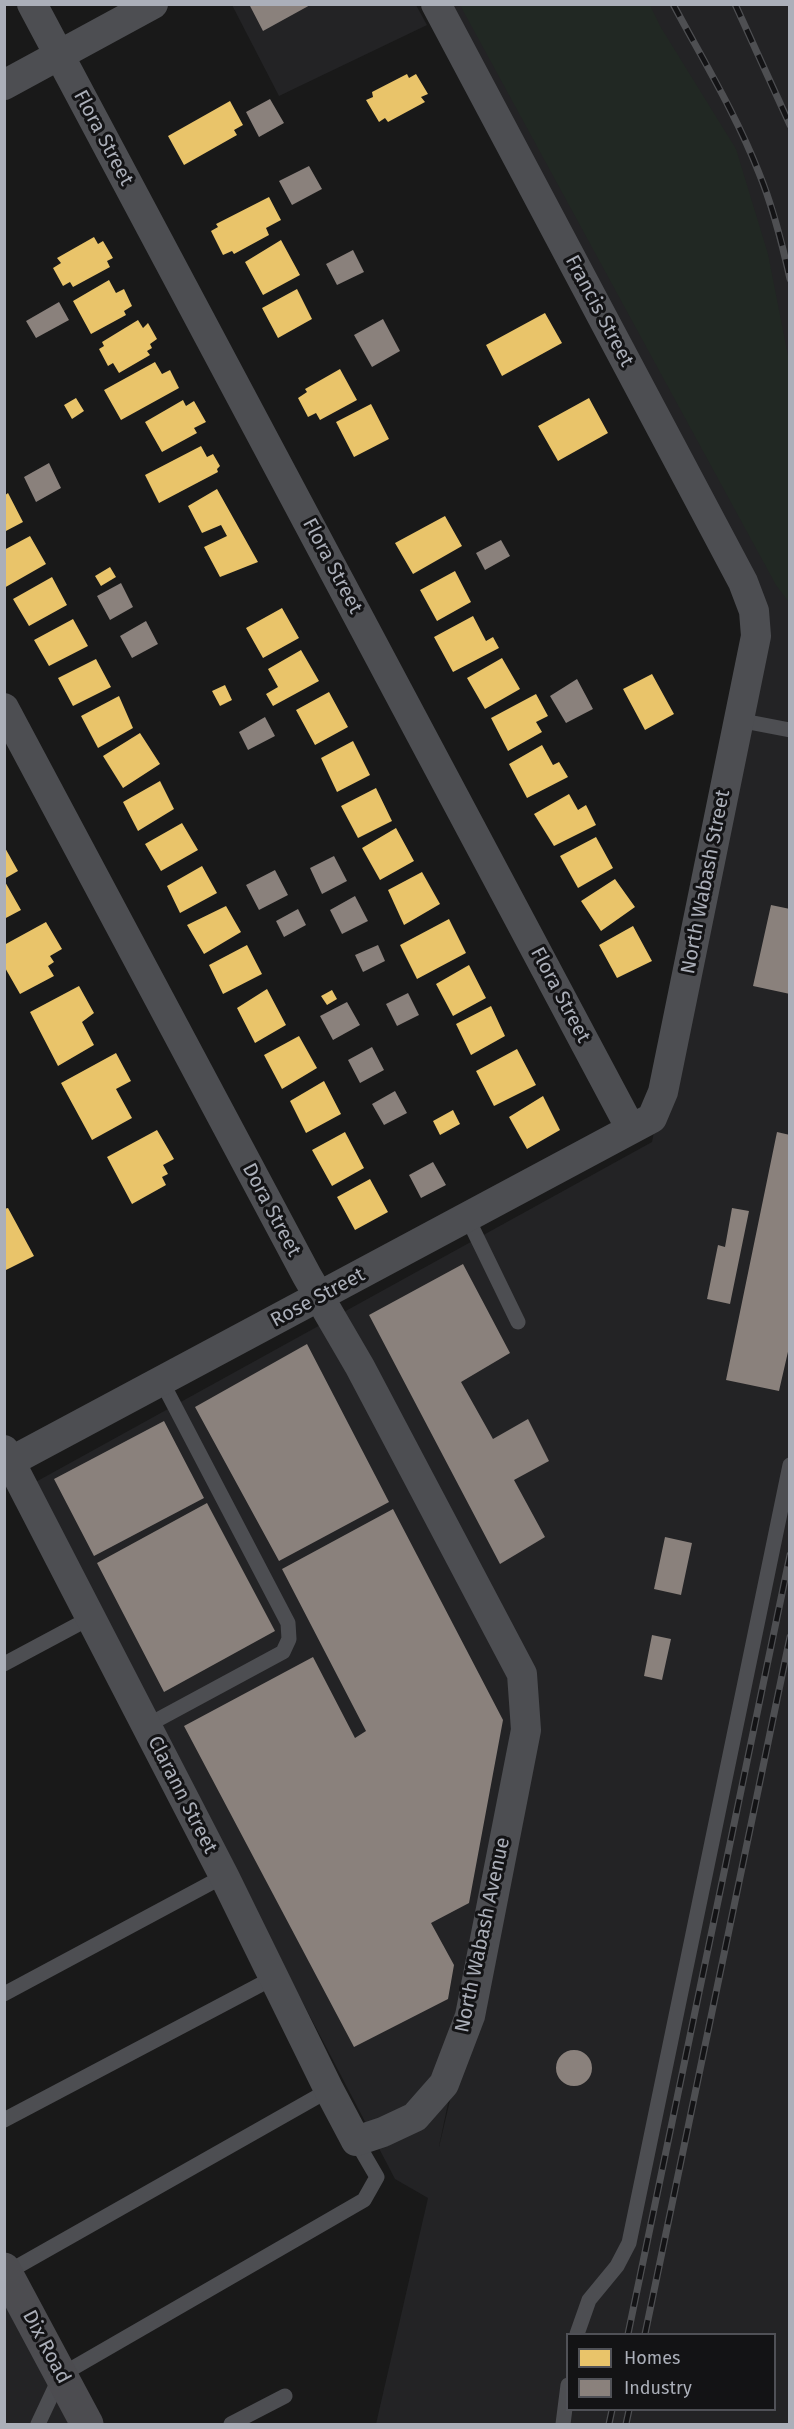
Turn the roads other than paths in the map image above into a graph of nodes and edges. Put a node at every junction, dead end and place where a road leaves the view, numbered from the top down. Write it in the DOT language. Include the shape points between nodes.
graph roads {
  1 [pos="32,4"];
  2 [pos="153,4"];
  3 [pos="436,4"];
  4 [pos="60,56"];
  5 [pos="4,85"];
  6 [pos="754,621"];
  7 [pos="4,708"];
  8 [pos="738,720"];
  9 [pos="789,730"];
  10 [pos="631,1129"];
  11 [pos="467,1216"];
  12 [pos="320,1297"];
  13 [pos="518,1322"];
  14 [pos="162,1382"];
  15 [pos="7,1459"];
  16 [pos="789,1465"];
  17 [pos="90,1618"];
  18 [pos="4,1664"];
  19 [pos="526,1714"];
  20 [pos="146,1726"];
  21 [pos="224,1876"];
  22 [pos="273,1978"];
  23 [pos="4,1994"];
  24 [pos="329,2090"];
  25 [pos="4,2120"];
  26 [pos="356,2140"];
  27 [pos="5,2271"];
  28 [pos="577,2333"];
  29 [pos="61,2375"];
  30 [pos="566,2395"];
  31 [pos="285,2396"];
  32 [pos="38,2424"];
  33 [pos="87,2424"];
  34 [pos="231,2424"];
  35 [pos="563,2424"];
  1 -- 4 [label="street, Flora Street"];
  2 -- 4 [label="street"];
  3 -- 6 [label="street, Francis Street" via="743,582"];
  4 -- 5 [label="street"];
  4 -- 10 [label="street, Flora Street"];
  6 -- 8 [label="street, North Wabash Street" via="756,636"];
  7 -- 12 [label="street, Dora Street"];
  8 -- 9 [label="lane"];
  8 -- 10 [label="street, North Wabash Street" via="663,1092 652,1118"];
  10 -- 11 [label="street, Rose Street"];
  11 -- 12 [label="street, Rose Street"];
  11 -- 13 [label="lane"];
  12 -- 14 [label="street, Rose Street"];
  12 -- 19 [label="street, Dora Street" via="522,1674"];
  14 -- 15 [label="street, Rose Street"];
  14 -- 20 [label="lane" via="288,1623 289,1639 283,1652"];
  15 -- 17 [label="street, Clarann Street"];
  16 -- 28 [label="lane" via="629,2243 617,2266 589,2300"];
  17 -- 18 [label="lane"];
  17 -- 20 [label="street, Clarann Street"];
  19 -- 26 [label="street, North Wabash Avenue" via="470,2016 444,2084 415,2117"];
  20 -- 21 [label="street, Clarann Street"];
  21 -- 22 [label="street, Clarann Street"];
  21 -- 23 [label="lane"];
  22 -- 24 [label="street, Clarann Street"];
  22 -- 25 [label="lane"];
  24 -- 26 [label="street, Clarann Street"];
  24 -- 27 [label="lane"];
  26 -- 29 [label="lane" via="376,2177 364,2200"];
  27 -- 29 [label="main road, Dix Road"];
  29 -- 32 [label="lane"];
  29 -- 33 [label="main road, Dix Road"];
  30 -- 35 [label="lane"];
  31 -- 34 [label="lane"];
}
